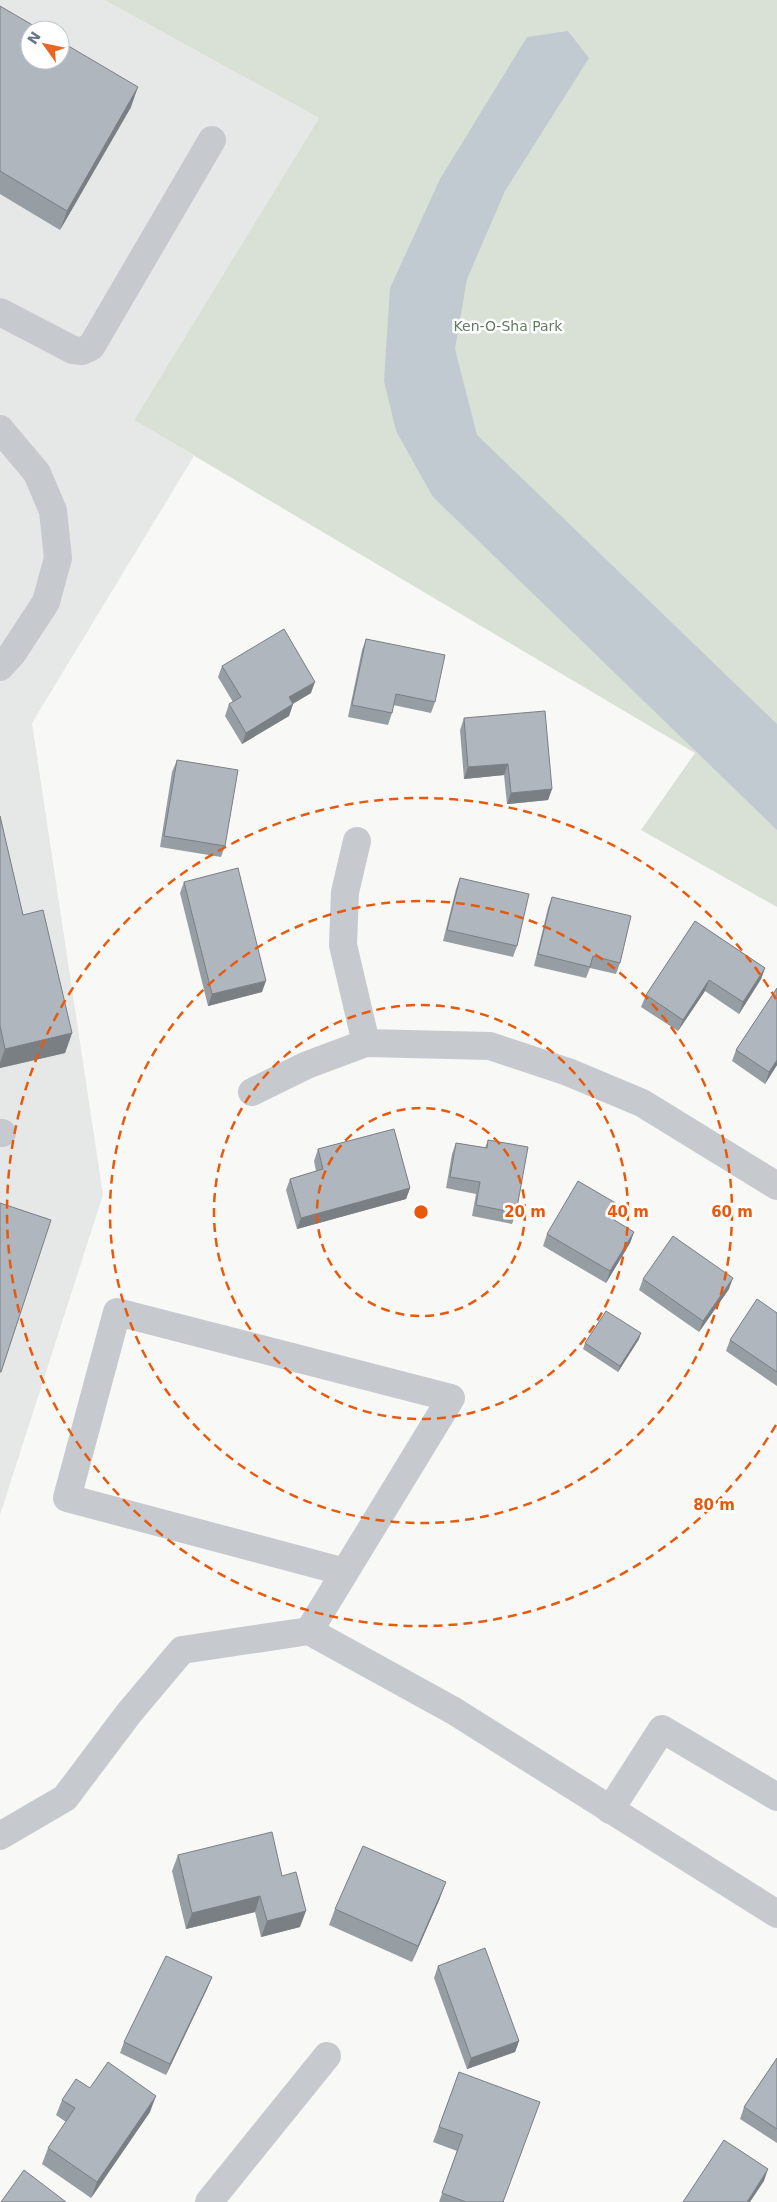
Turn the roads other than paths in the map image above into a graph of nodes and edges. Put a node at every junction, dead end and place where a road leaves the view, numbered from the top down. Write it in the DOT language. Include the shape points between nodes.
graph roads {
  1 [pos="212,140"];
  2 [pos="0,312"];
  3 [pos="0,430"];
  4 [pos="0,667"];
  5 [pos="357,841"];
  6 [pos="366,1043"];
  7 [pos="252,1092"];
  8 [pos="777,1186"];
  9 [pos="345,1572"];
  10 [pos="309,1631"];
  11 [pos="777,1797"];
  12 [pos="610,1810"];
  13 [pos="0,1836"];
  14 [pos="777,1914"];
  15 [pos="327,2056"];
  16 [pos="209,2202"];
  1 -- 2 [label="street" via="91,347 82,351 72,350"];
  3 -- 4 [label="street" via="37,472 53,511 58,558 46,602"];
  5 -- 6 [label="street" via="345,892 343,945"];
  6 -- 7 [label="street"];
  6 -- 8 [label="street" via="490,1046 568,1072 642,1103"];
  9 -- 9 [label="street" via="451,1398 117,1312 67,1498"];
  9 -- 10 [label="street"];
  10 -- 12 [label="street" via="454,1711"];
  10 -- 13 [label="street" via="182,1650 128,1713 65,1798"];
  11 -- 12 [label="street" via="662,1729"];
  12 -- 14 [label="street"];
  15 -- 16 [label="street"];
}
